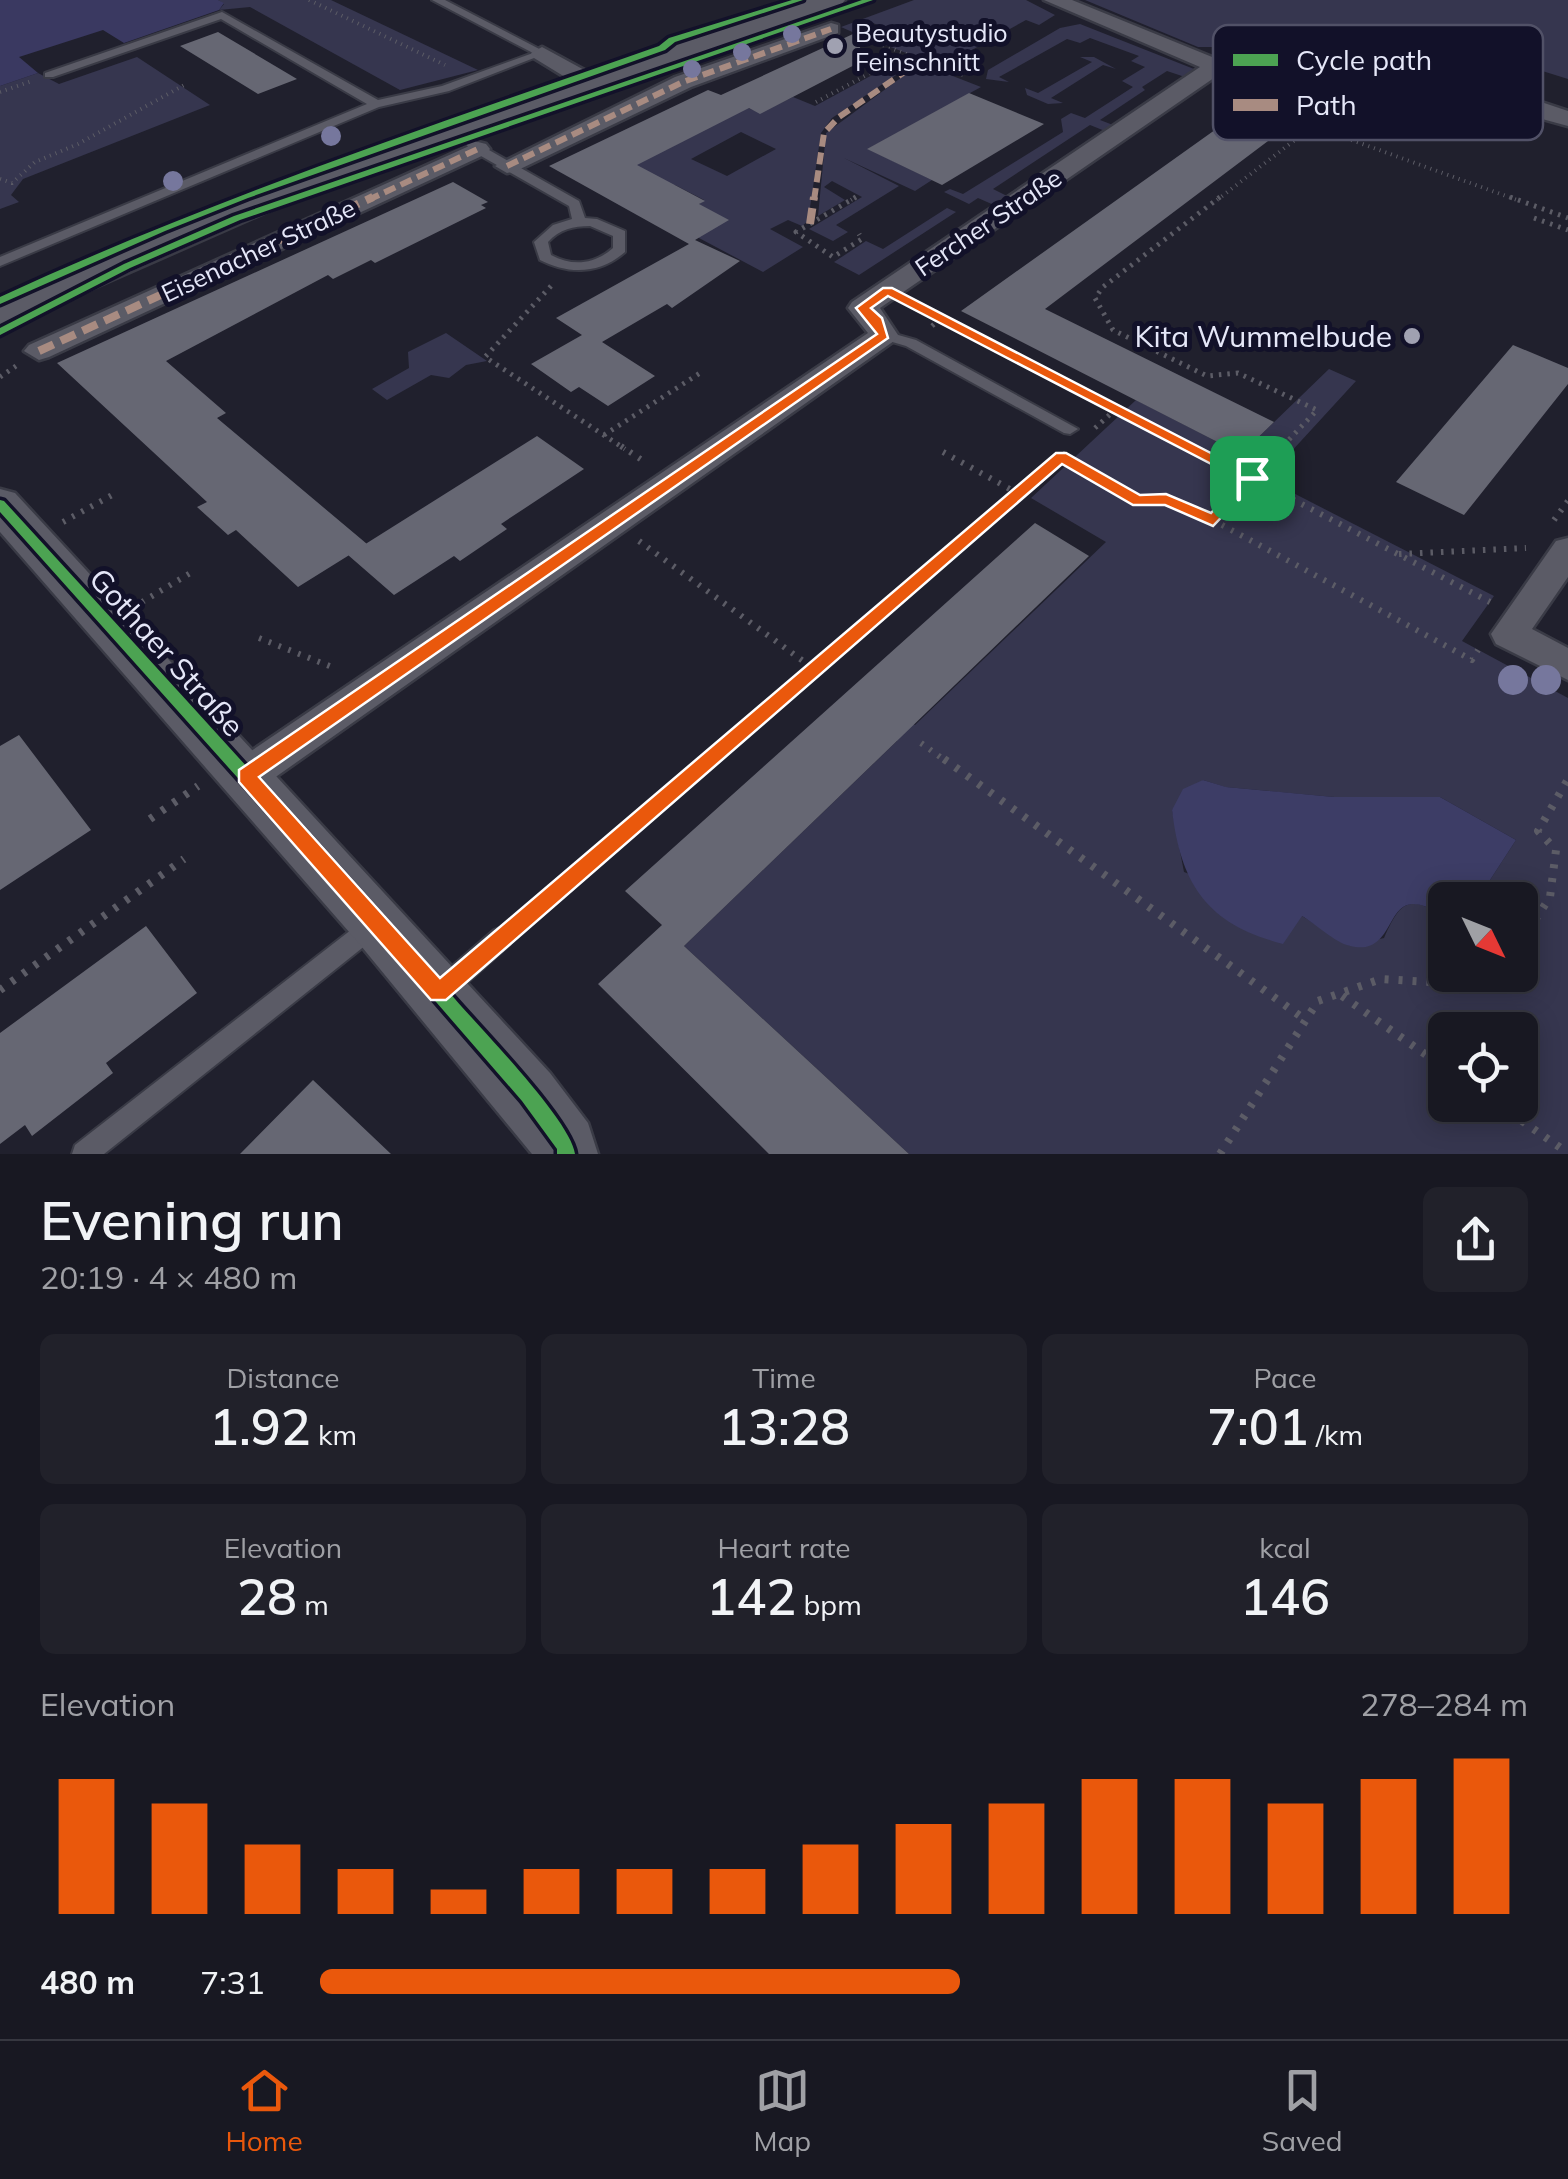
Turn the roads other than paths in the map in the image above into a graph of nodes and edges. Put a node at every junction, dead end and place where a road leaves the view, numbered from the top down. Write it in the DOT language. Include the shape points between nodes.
graph roads {
  1 [pos="437,0"];
  2 [pos="832,0"];
  3 [pos="1054,0"];
  4 [pos="838,30"];
  5 [pos="542,53"];
  6 [pos="1213,65"];
  7 [pos="1213,68"];
  8 [pos="49,75"];
  9 [pos="591,83"];
  10 [pos="376,104"];
  11 [pos="1543,111"];
  12 [pos="1568,119"];
  13 [pos="467,140"];
  14 [pos="507,166"];
  15 [pos="579,222"];
  16 [pos="0,262"];
  17 [pos="0,318"];
  18 [pos="884,335"];
  19 [pos="39,351"];
  20 [pos="1077,433"];
  21 [pos="16,522"];
  22 [pos="1564,556"];
  23 [pos="1568,665"];
  24 [pos="246,776"];
  25 [pos="378,922"];
  26 [pos="502,938"];
  27 [pos="439,992"];
  28 [pos="84,1154"];
  29 [pos="566,1154"];
  1 -- 5 [label="lane"];
  2 -- 9 [label="street, Eisenacher Straße"];
  3 -- 6 [label="street"];
  4 -- 14 [label="street" via="683,82"];
  5 -- 9 [label="street"];
  5 -- 10 [label="lane" via="473,80"];
  7 -- 18 [label="street, Fercher Straße" via="862,308"];
  8 -- 10 [label="lane" via="222,15"];
  9 -- 13 [label="street, Eisenacher Straße"];
  10 -- 16 [label="lane"];
  11 -- 12 [label="street, Fercher Straße"];
  13 -- 14 [label="lane"];
  13 -- 17 [label="street, Eisenacher Straße" via="188,229"];
  13 -- 19 [label="street, Eisenacher Straße"];
  14 -- 15 [label="lane" via="574,204"];
  15 -- 15 [label="lane" via="614,228 620,249 604,262 569,266 545,257 540,242 554,229"];
  18 -- 20 [label="lane" via="912,343"];
  18 -- 24 [label="street, Gothaer Straße"];
  21 -- 24 [label="street, Gothaer Straße"];
  22 -- 23 [label="street" via="1515,626"];
  24 -- 25 [label="street, Gothaer Straße"];
  25 -- 27 [label="street, Gothaer Straße"];
  25 -- 28 [label="lane"];
  26 -- 27 [label="lane"];
  27 -- 29 [label="street, Gothaer Straße" via="528,1095"];
}
